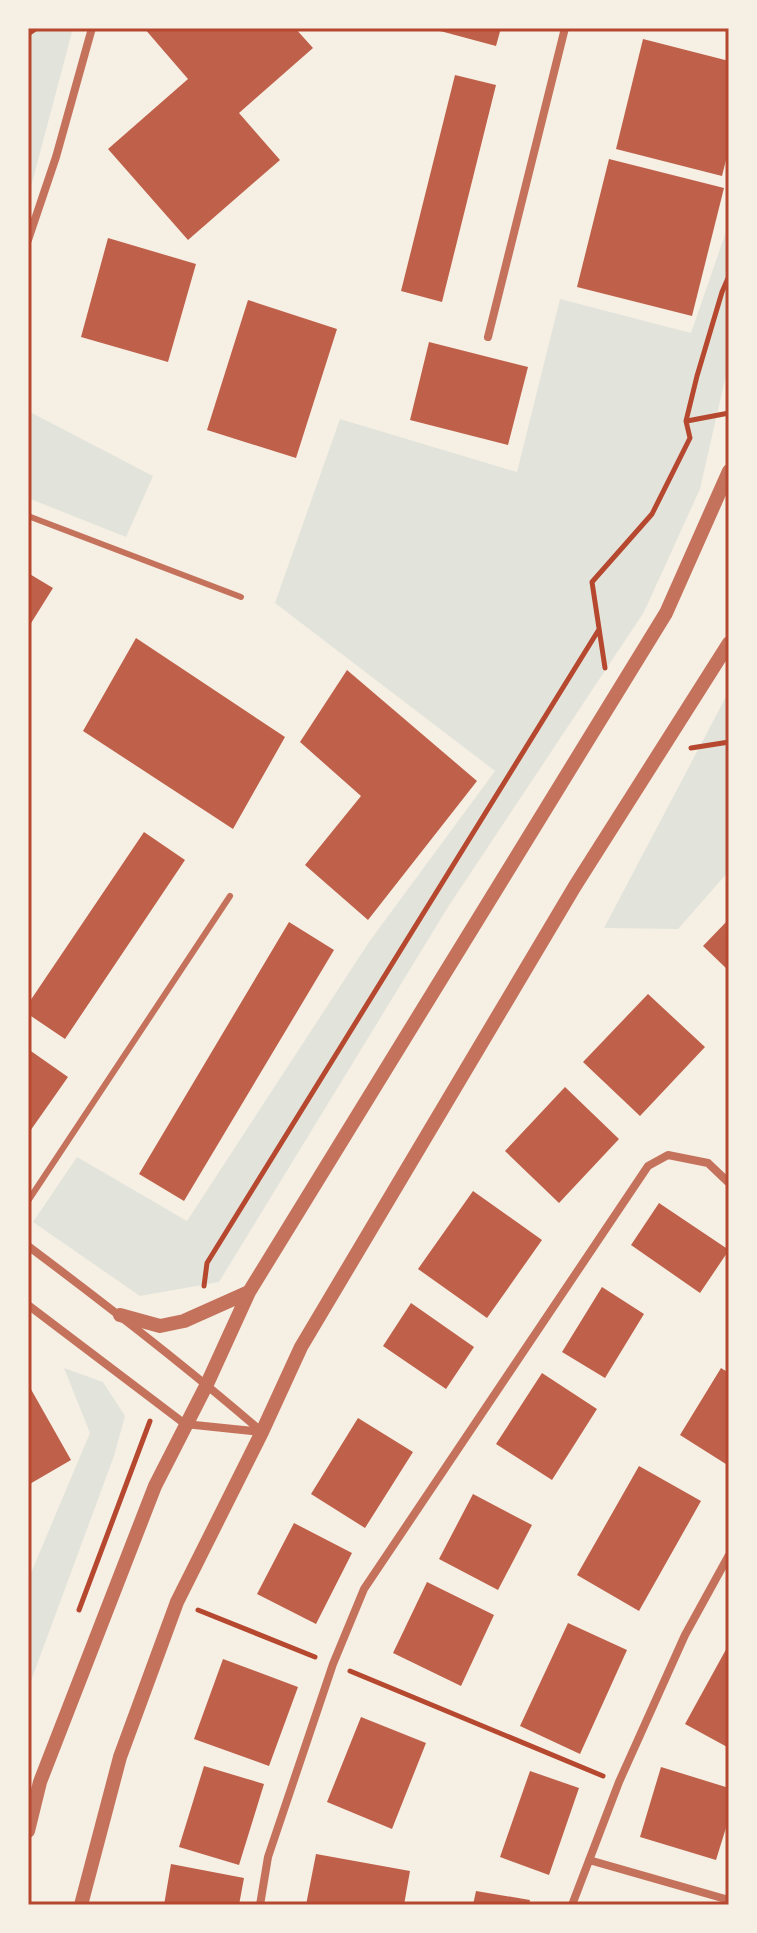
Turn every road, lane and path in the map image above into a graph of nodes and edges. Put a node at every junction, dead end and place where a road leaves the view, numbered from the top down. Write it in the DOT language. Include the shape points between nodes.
graph roads {
  1 [pos="37,28"];
  2 [pos="92,28"];
  3 [pos="565,28"];
  4 [pos="28,34"];
  5 [pos="28,240"];
  6 [pos="729,276"];
  7 [pos="488,337"];
  8 [pos="729,413"];
  9 [pos="686,421"];
  10 [pos="729,471"];
  11 [pos="28,516"];
  12 [pos="241,597"];
  13 [pos="729,643"];
  14 [pos="729,742"];
  15 [pos="660,753"];
  16 [pos="230,896"];
  17 [pos="729,1183"];
  18 [pos="28,1201"];
  19 [pos="28,1246"];
  20 [pos="249,1292"];
  21 [pos="28,1305"];
  22 [pos="200,1314"];
  23 [pos="120,1315"];
  24 [pos="207,1384"];
  25 [pos="185,1424"];
  26 [pos="262,1432"];
  27 [pos="729,1555"];
  28 [pos="177,1602"];
  29 [pos="333,1664"];
  30 [pos="619,1782"];
  31 [pos="28,1831"];
  32 [pos="589,1860"];
  33 [pos="729,1900"];
  34 [pos="81,1905"];
  35 [pos="260,1905"];
  36 [pos="572,1905"];
  1 -- 4 [label="path"];
  2 -- 5 [label="street"];
  3 -- 7 [label="street"];
  6 -- 9 [label="path"];
  8 -- 9 [label="path"];
  9 -- 22 [label="path" via="690,438 652,514 592,582 598,631 207,1263"];
  10 -- 20 [label="street" via="666,613"];
  11 -- 12 [label="lane"];
  13 -- 15 [label="street"];
  14 -- 15 [label="path"];
  15 -- 26 [label="street" via="301,1347"];
  16 -- 18 [label="lane"];
  17 -- 29 [label="street" via="708,1163 668,1155 648,1166 364,1589"];
  19 -- 23 [label="street"];
  20 -- 22 [label="street"];
  20 -- 24 [label="street"];
  21 -- 25 [label="street"];
  22 -- 23 [label="street" via="160,1326"];
  23 -- 24 [label="street"];
  24 -- 25 [label="street"];
  24 -- 26 [label="street"];
  25 -- 26 [label="street"];
  25 -- 31 [label="street" via="155,1486 40,1782"];
  26 -- 28 [label="street"];
  27 -- 30 [label="street" via="685,1635"];
  28 -- 29 [label="path"];
  28 -- 34 [label="street" via="120,1757"];
  29 -- 30 [label="path"];
  29 -- 35 [label="street" via="268,1857"];
  30 -- 32 [label="street"];
  32 -- 33 [label="street"];
  32 -- 36 [label="street"];
}
